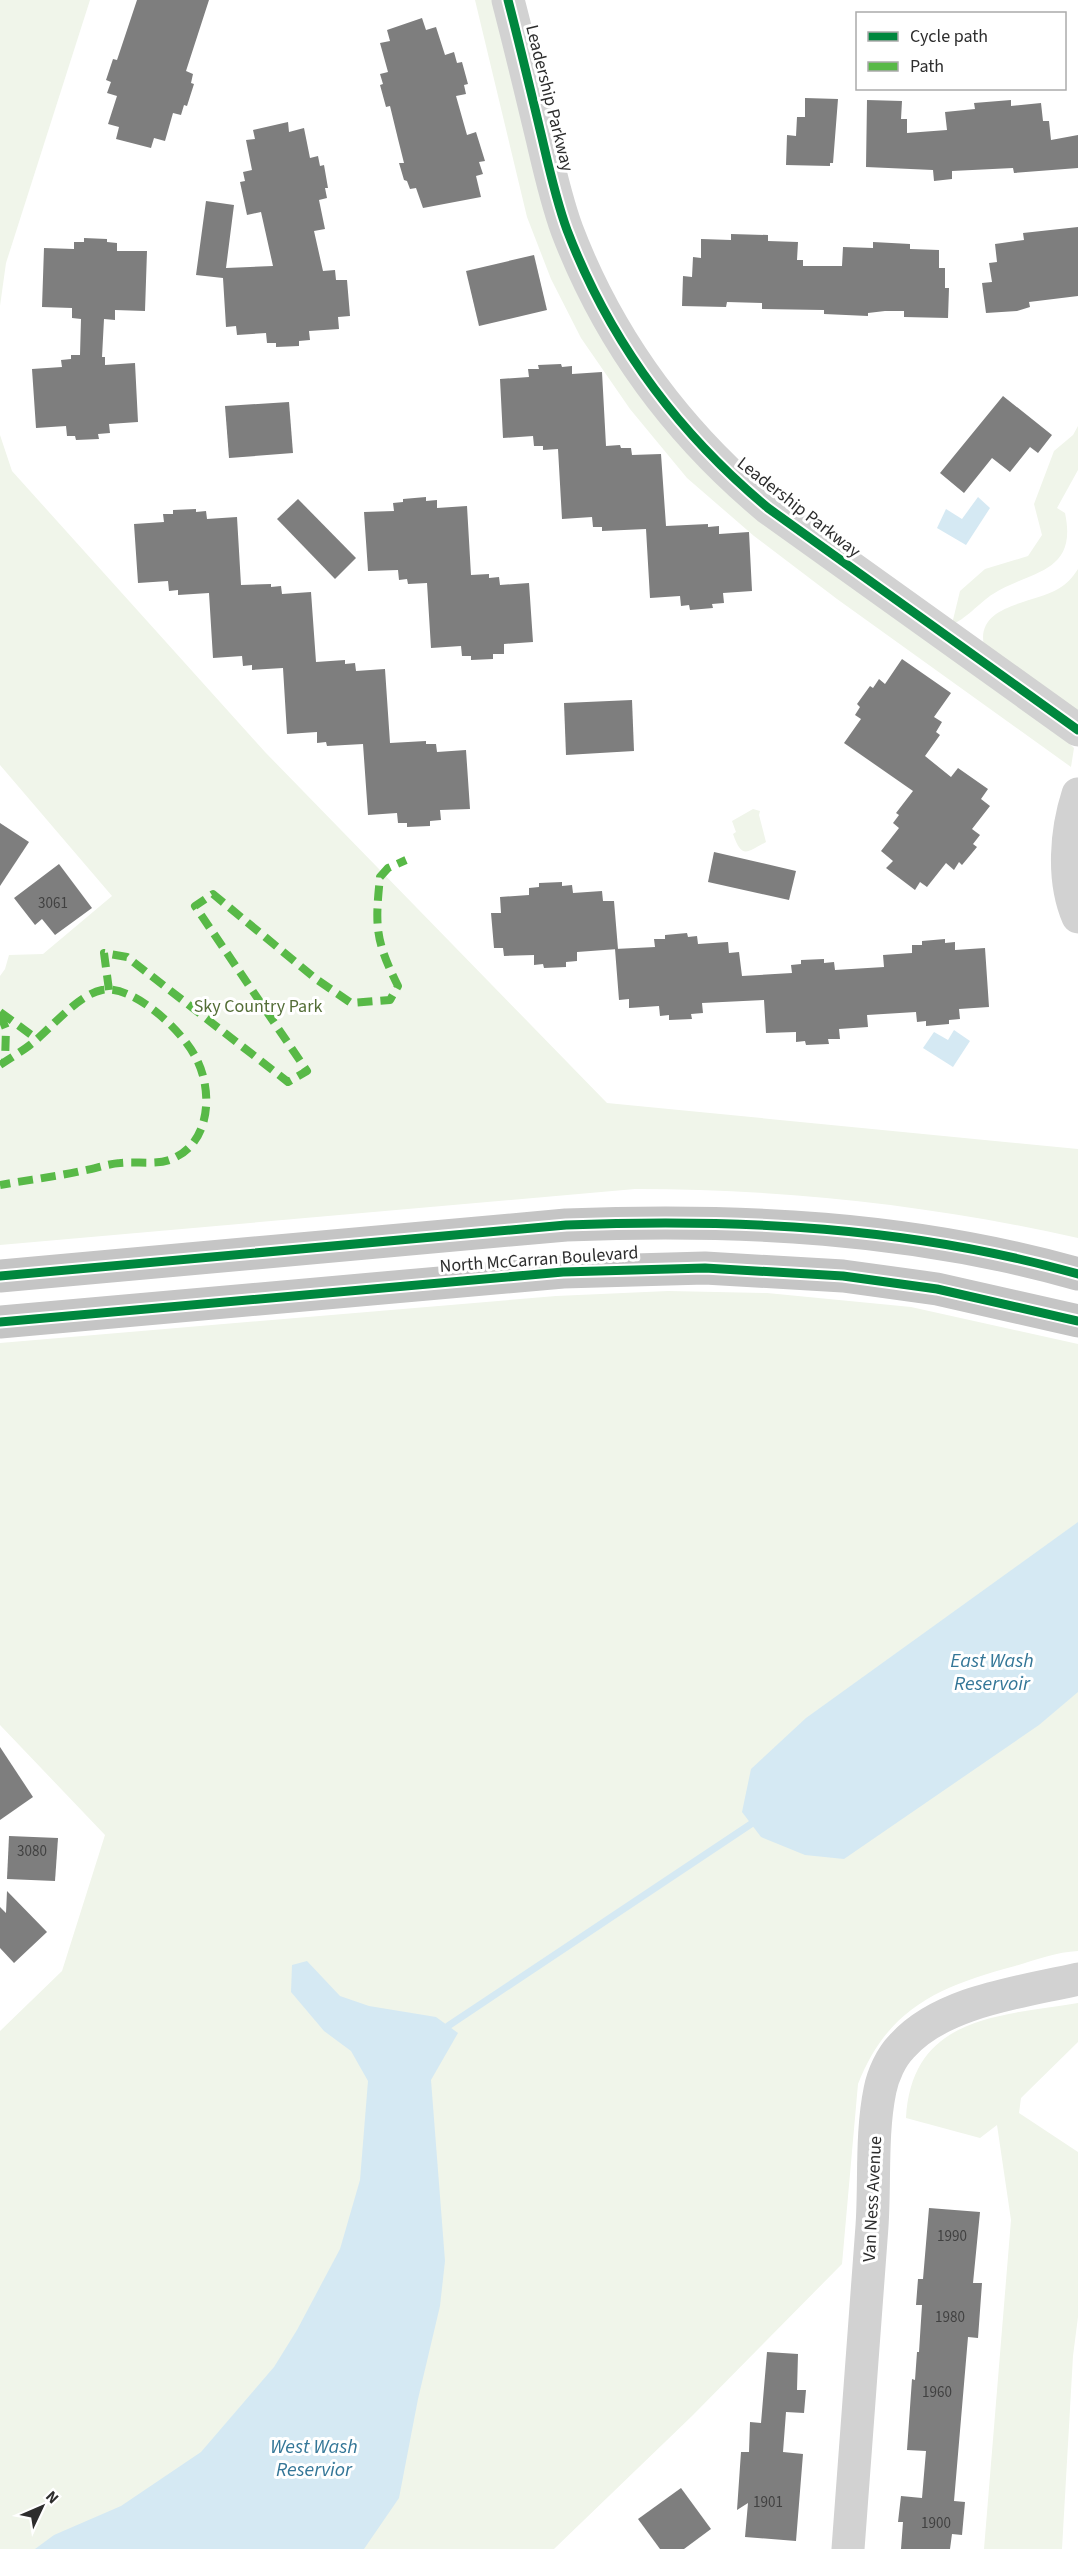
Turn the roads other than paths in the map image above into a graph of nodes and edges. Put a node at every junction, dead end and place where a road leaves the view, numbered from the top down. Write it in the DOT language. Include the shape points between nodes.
graph roads {
  1 [pos="508,0"];
  2 [pos="1078,730"];
  3 [pos="1078,794"];
  4 [pos="1078,917"];
  5 [pos="1078,1274"];
  6 [pos="0,1276"];
  7 [pos="1069,1315"];
  8 [pos="0,1322"];
  9 [pos="1078,1978"];
  10 [pos="848,2549"];
  1 -- 2 [label="street, Leadership Parkway" via="566,228 606,315 666,407 731,477 768,508"];
  3 -- 4 [label="street" via="1068,849"];
  5 -- 6 [label="main road, North McCarran Boulevard" via="941,1244 847,1231 744,1223 643,1222 566,1225"];
  7 -- 8 [label="main road, North McCarran Boulevard" via="937,1289 843,1276 643,1268"];
  9 -- 10 [label="street, Van Ness Avenue" via="974,2004 923,2026 901,2046 880,2088"];
}
